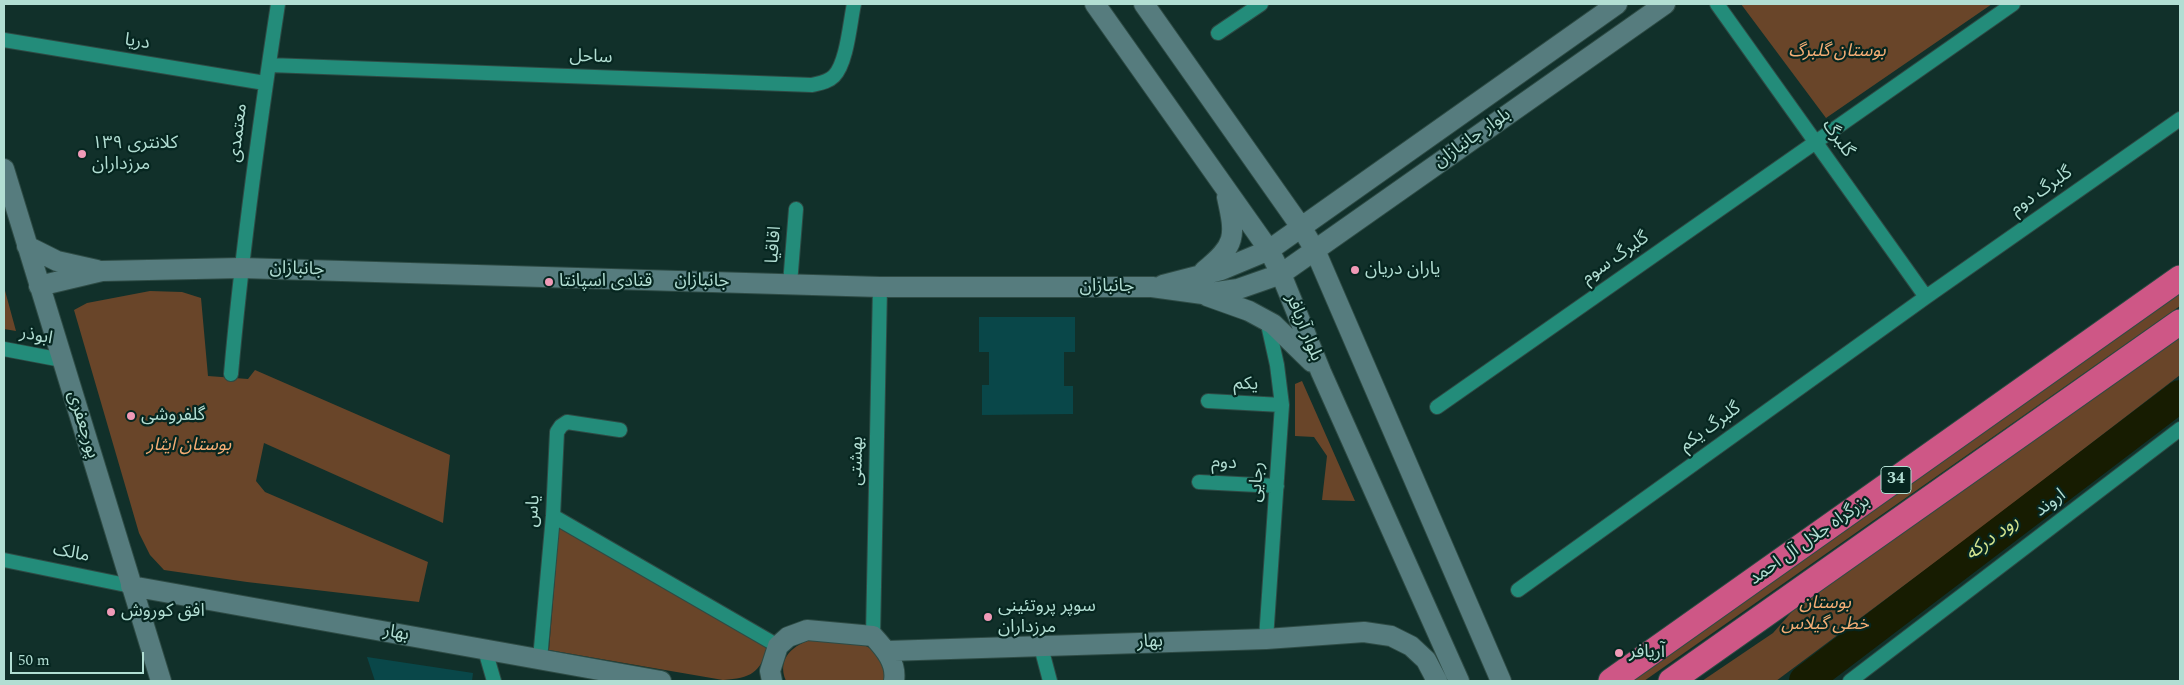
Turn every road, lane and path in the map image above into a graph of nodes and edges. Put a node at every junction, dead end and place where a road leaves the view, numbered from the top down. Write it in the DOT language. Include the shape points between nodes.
graph roads {
  1 [pos="278,4"];
  2 [pos="854,4"];
  3 [pos="1095,4"];
  4 [pos="1144,4"];
  5 [pos="1261,4"];
  6 [pos="1617,4"];
  7 [pos="1665,4"];
  8 [pos="1717,4"];
  9 [pos="2013,4"];
  10 [pos="1218,33"];
  11 [pos="4,40"];
  12 [pos="269,65"];
  13 [pos="265,83"];
  14 [pos="2180,119"];
  15 [pos="1816,142"];
  16 [pos="4,169"];
  17 [pos="1225,188"];
  18 [pos="796,210"];
  19 [pos="1301,227"];
  20 [pos="27,246"];
  21 [pos="1269,250"];
  22 [pos="1315,250"];
  23 [pos="241,268"];
  24 [pos="102,271"];
  25 [pos="1281,274"];
  26 [pos="2180,278"];
  27 [pos="790,284"];
  28 [pos="1201,285"];
  29 [pos="40,286"];
  30 [pos="880,287"];
  31 [pos="1926,297"];
  32 [pos="2180,322"];
  33 [pos="1269,329"];
  34 [pos="4,350"];
  35 [pos="62,360"];
  36 [pos="1321,372"];
  37 [pos="231,374"];
  38 [pos="1208,401"];
  39 [pos="1282,405"];
  40 [pos="1437,407"];
  41 [pos="2180,429"];
  42 [pos="620,430"];
  43 [pos="1199,482"];
  44 [pos="1277,486"];
  45 [pos="553,516"];
  46 [pos="6,562"];
  47 [pos="131,586"];
  48 [pos="1518,590"];
  49 [pos="1266,639"];
  50 [pos="880,644"];
  51 [pos="778,646"];
  52 [pos="1041,648"];
  53 [pos="485,650"];
  54 [pos="540,660"];
  55 [pos="766,678"];
  56 [pos="895,680"];
  57 [pos="161,681"];
  58 [pos="494,681"];
  59 [pos="661,681"];
  60 [pos="1050,681"];
  61 [pos="1437,681"];
  62 [pos="1460,681"];
  63 [pos="1501,681"];
  64 [pos="1611,681"];
  65 [pos="1671,681"];
  66 [pos="1850,681"];
  1 -- 12 [label="street, معتمدی"];
  2 -- 12 [label="street, ساحل" via="838,71 829,80 812,85"];
  3 -- 17 [label="street, بلوار آریافر"];
  4 -- 19 [label="street"];
  5 -- 10 [label="street"];
  6 -- 19 [label="street, بلوار جانبازان"];
  7 -- 22 [label="street, بلوار جانبازان"];
  8 -- 15 [label="street, گلبرگ"];
  9 -- 15 [label="street, گلبرگ سوم"];
  11 -- 13 [label="street, دریا"];
  12 -- 13 [label="street, معتمدی"];
  13 -- 23 [label="street, معتمدی"];
  14 -- 31 [label="street, گلبرگ دوم"];
  15 -- 31 [label="street, گلبرگ"];
  15 -- 40 [label="street, گلبرگ سوم"];
  16 -- 20 [label="street, پورجعفری"];
  17 -- 21 [label="street, بلوار آریافر"];
  17 -- 28 [label="street" via="1231,213 1232,239"];
  18 -- 27 [label="street, اقاقیا"];
  19 -- 21 [label="street, بلوار جانبازان"];
  19 -- 22 [label="street"];
  20 -- 24 [label="street, جانبازان" via="57,261"];
  20 -- 29 [label="street, پورجعفری"];
  21 -- 25 [label="street, بلوار آریافر"];
  21 -- 28 [label="street, جانبازان" via="1221,270"];
  22 -- 25 [label="street, بلوار جانبازان"];
  22 -- 63 [label="street"];
  23 -- 24 [label="street, جانبازان"];
  23 -- 27 [label="street, جانبازان"];
  23 -- 37 [label="street, معتمدی"];
  24 -- 29 [label="street, جانبازان"];
  25 -- 28 [label="street, جانبازان" via="1238,289"];
  25 -- 36 [label="street, بلوار آریافر"];
  26 -- 64 [label="highway, بزرگراه جلال آل احمد / 34"];
  27 -- 30 [label="street, جانبازان"];
  28 -- 30 [label="street, جانبازان" via="1152,288"];
  28 -- 36 [label="street" via="1273,324"];
  29 -- 35 [label="street, پورجعفری"];
  30 -- 50 [label="street, بهشتی"];
  31 -- 48 [label="street, گلبرگ یکم"];
  32 -- 65 [label="highway, بزرگراه جلال آل احمد / 34"];
  33 -- 39 [label="street, رجایی"];
  34 -- 35 [label="street, ابوذر"];
  35 -- 47 [label="street, پورجعفری"];
  36 -- 62 [label="street, بلوار آریافر"];
  38 -- 39 [label="street, یکم"];
  39 -- 44 [label="street, رجایی"];
  41 -- 66 [label="street, اروند"];
  42 -- 45 [label="street, یاس" via="567,422 561,426 557,432"];
  43 -- 44 [label="street, دوم"];
  44 -- 49 [label="street, رجایی"];
  45 -- 51 [label="street"];
  45 -- 54 [label="street, یاس"];
  46 -- 47 [label="street, مالک"];
  47 -- 53 [label="street, بهار"];
  47 -- 57 [label="street, پورجعفری"];
  49 -- 52 [label="street, بهار"];
  49 -- 61 [label="street, بهار" via="1364,632 1391,636 1411,646 1426,660"];
  50 -- 51 [label="street, بهار" via="807,630 788,637"];
  50 -- 52 [label="street, بهار"];
  50 -- 56 [label="street" via="894,666"];
  51 -- 55 [label="street"];
  52 -- 60 [label="street"];
  53 -- 54 [label="street, بهار"];
  53 -- 58 [label="street"];
  54 -- 59 [label="street, بهار"];
}
